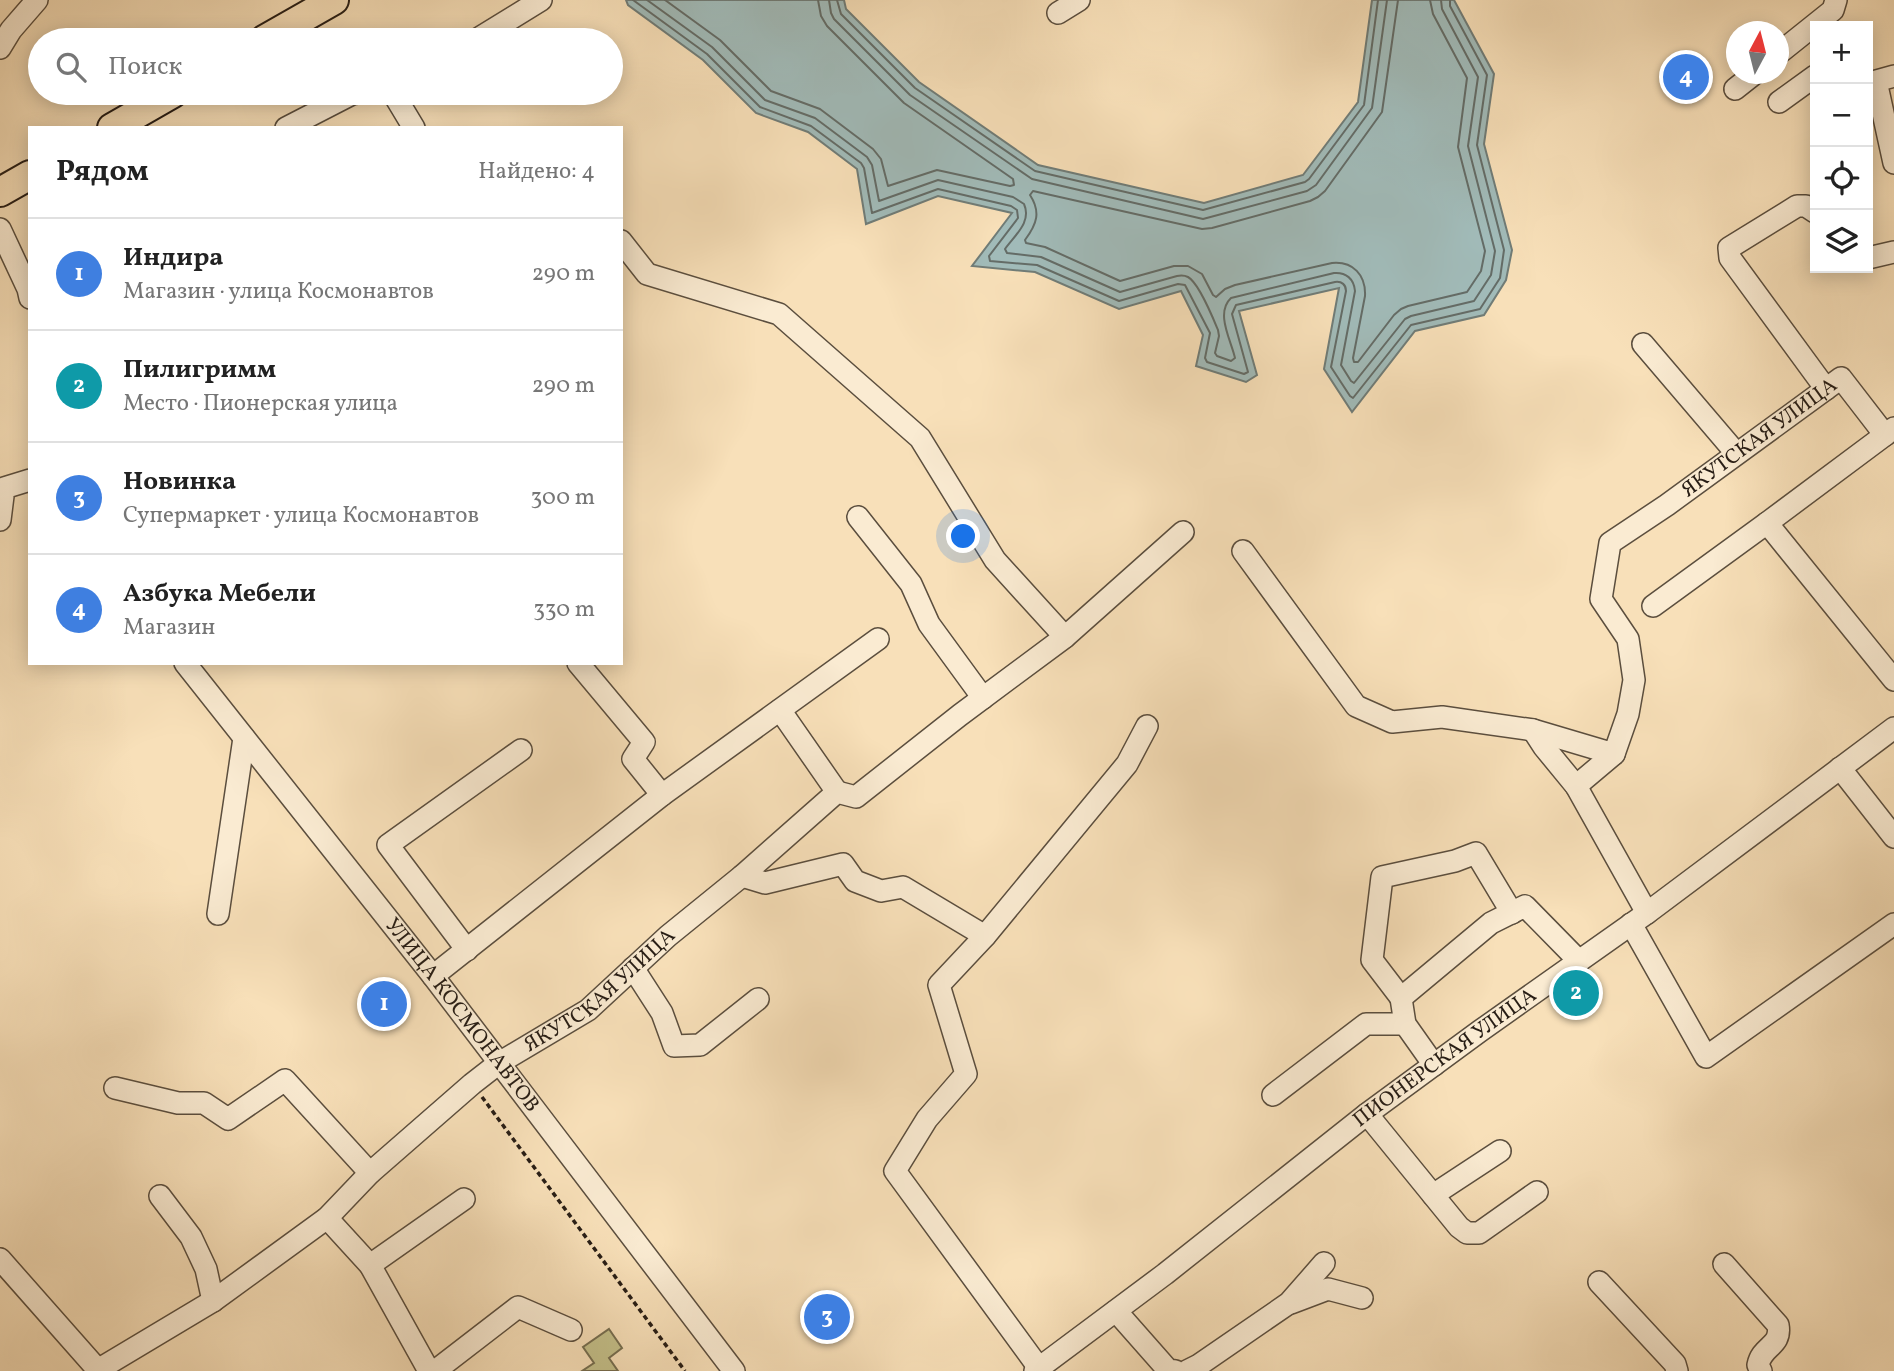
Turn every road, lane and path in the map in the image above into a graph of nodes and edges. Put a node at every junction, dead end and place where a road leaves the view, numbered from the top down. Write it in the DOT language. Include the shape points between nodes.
graph roads {
  1 [pos="37,0"];
  2 [pos="334,0"];
  3 [pos="541,0"];
  4 [pos="1079,0"];
  5 [pos="1836,0"];
  6 [pos="1058,13"];
  7 [pos="285,28"];
  8 [pos="496,28"];
  9 [pos="1789,46"];
  10 [pos="0,48"];
  11 [pos="1879,79"];
  12 [pos="1810,80"];
  13 [pos="1741,84"];
  14 [pos="1735,89"];
  15 [pos="1779,102"];
  16 [pos="152,105"];
  17 [pos="331,105"];
  18 [pos="400,105"];
  19 [pos="115,126"];
  20 [pos="290,126"];
  21 [pos="413,126"];
  22 [pos="1894,163"];
  23 [pos="28,176"];
  24 [pos="0,192"];
  25 [pos="1812,210"];
  26 [pos="0,229"];
  27 [pos="623,244"];
  28 [pos="1894,252"];
  29 [pos="1873,257"];
  30 [pos="25,268"];
  31 [pos="28,289"];
  32 [pos="1643,344"];
  33 [pos="1826,389"];
  34 [pos="1890,432"];
  35 [pos="1736,453"];
  36 [pos="28,481"];
  37 [pos="858,517"];
  38 [pos="0,520"];
  39 [pos="1767,523"];
  40 [pos="1183,532"];
  41 [pos="1243,551"];
  42 [pos="1653,606"];
  43 [pos="1065,637"];
  44 [pos="878,639"];
  45 [pos="186,665"];
  46 [pos="580,665"];
  47 [pos="1894,680"];
  48 [pos="983,698"];
  49 [pos="780,709"];
  50 [pos="1147,726"];
  51 [pos="1894,728"];
  52 [pos="1533,730"];
  53 [pos="244,738"];
  54 [pos="521,750"];
  55 [pos="1614,754"];
  56 [pos="1840,768"];
  57 [pos="1577,786"];
  58 [pos="837,792"];
  59 [pos="662,795"];
  60 [pos="1894,837"];
  61 [pos="741,876"];
  62 [pos="1512,913"];
  63 [pos="218,914"];
  64 [pos="1639,918"];
  65 [pos="1894,924"];
  66 [pos="985,936"];
  67 [pos="467,950"];
  68 [pos="1579,961"];
  69 [pos="633,968"];
  70 [pos="433,976"];
  71 [pos="1401,998"];
  72 [pos="758,999"];
  73 [pos="1405,1024"];
  74 [pos="499,1063"];
  75 [pos="1434,1065"];
  76 [pos="472,1084"];
  77 [pos="115,1088"];
  78 [pos="1273,1095"];
  79 [pos="1367,1114"];
  80 [pos="1500,1151"];
  81 [pos="370,1173"];
  82 [pos="1537,1192"];
  83 [pos="1433,1195"];
  84 [pos="160,1196"];
  85 [pos="464,1199"];
  86 [pos="327,1218"];
  87 [pos="0,1259"];
  88 [pos="1324,1263"];
  89 [pos="1724,1264"];
  90 [pos="370,1265"];
  91 [pos="1599,1282"];
  92 [pos="1362,1298"];
  93 [pos="213,1301"];
  94 [pos="1289,1303"];
  95 [pos="1116,1311"];
  96 [pos="571,1330"];
  97 [pos="1037,1369"];
  98 [pos="97,1370"];
  99 [pos="429,1371"];
  100 [pos="435,1371"];
  101 [pos="685,1371"];
  102 [pos="734,1371"];
  103 [pos="1175,1371"];
  104 [pos="1187,1371"];
  105 [pos="1677,1371"];
  106 [pos="1761,1371"];
  1 -- 10 [label="street"];
  2 -- 7 [label="main road"];
  3 -- 8 [label="street"];
  4 -- 6 [label="street"];
  5 -- 9 [label="street" via="1833,10"];
  11 -- 22 [label="street"];
  12 -- 15 [label="street"];
  13 -- 14 [label="street"];
  16 -- 19 [label="main road"];
  17 -- 20 [label="street"];
  18 -- 21 [label="street"];
  23 -- 24 [label="main road"];
  25 -- 33 [label="street" via="1797,206 1728,253"];
  26 -- 30 [label="street"];
  27 -- 43 [label="street" via="647,274 779,314 920,438 995,560"];
  28 -- 29 [label="street"];
  30 -- 31 [label="street"];
  32 -- 35 [label="street"];
  33 -- 34 [label="street, ЯКУТСКАЯ УЛИЦА" via="1841,378"];
  33 -- 35 [label="street, ЯКУТСКАЯ УЛИЦА"];
  34 -- 39 [label="street"];
  35 -- 55 [label="street, ЯКУТСКАЯ УЛИЦА" via="1610,543 1601,599 1628,639 1634,680"];
  36 -- 38 [label="street" via="4,488"];
  37 -- 48 [label="street" via="911,584 929,624"];
  39 -- 42 [label="street"];
  39 -- 47 [label="street"];
  40 -- 43 [label="street"];
  41 -- 52 [label="street" via="1356,706 1392,722 1442,718"];
  43 -- 48 [label="street"];
  44 -- 49 [label="street"];
  45 -- 53 [label="street, УЛИЦА КОСМОНАВТОВ"];
  46 -- 59 [label="street" via="644,742 633,758"];
  48 -- 58 [label="street" via="856,797"];
  49 -- 58 [label="street"];
  49 -- 59 [label="street"];
  50 -- 66 [label="street" via="1127,764"];
  51 -- 56 [label="street, ПИОНЕРСКАЯ УЛИЦА"];
  52 -- 55 [label="street"];
  52 -- 57 [label="street"];
  53 -- 63 [label="street"];
  53 -- 70 [label="street, УЛИЦА КОСМОНАВТОВ"];
  54 -- 67 [label="street" via="388,845"];
  55 -- 57 [label="street"];
  56 -- 60 [label="street"];
  56 -- 64 [label="street, ПИОНЕРСКАЯ УЛИЦА"];
  57 -- 64 [label="street"];
  58 -- 61 [label="street, ЯКУТСКАЯ УЛИЦА"];
  59 -- 67 [label="street"];
  61 -- 66 [label="street" via="765,883 843,864 855,881 881,891 903,887"];
  61 -- 69 [label="street, ЯКУТСКАЯ УЛИЦА"];
  62 -- 68 [label="street" via="1525,906"];
  62 -- 71 [label="street" via="1491,923"];
  62 -- 71 [label="street" via="1476,853 1382,877 1372,960"];
  64 -- 65 [label="street" via="1706,1057"];
  64 -- 68 [label="street, ПИОНЕРСКАЯ УЛИЦА"];
  66 -- 97 [label="street" via="939,985 966,1073 927,1119 895,1171"];
  67 -- 70 [label="street"];
  68 -- 75 [label="street, ПИОНЕРСКАЯ УЛИЦА"];
  69 -- 72 [label="street" via="662,1013 674,1046 700,1045"];
  69 -- 74 [label="street, ЯКУТСКАЯ УЛИЦА" via="588,1010"];
  70 -- 74 [label="street, УЛИЦА КОСМОНАВТОВ"];
  71 -- 73 [label="street"];
  73 -- 75 [label="street"];
  73 -- 78 [label="street" via="1366,1024"];
  74 -- 76 [label="street, ЯКУТСКАЯ УЛИЦА"];
  74 -- 102 [label="street, УЛИЦА КОСМОНАВТОВ"];
  75 -- 79 [label="street, ПИОНЕРСКАЯ УЛИЦА"];
  76 -- 81 [label="street, ЯКУТСКАЯ УЛИЦА"];
  76 -- 101 [label="path"];
  77 -- 81 [label="street" via="178,1103 204,1103 228,1119 285,1080"];
  79 -- 83 [label="street"];
  79 -- 95 [label="street, ПИОНЕРСКАЯ УЛИЦА"];
  80 -- 83 [label="street"];
  81 -- 86 [label="street, ЯКУТСКАЯ УЛИЦА"];
  82 -- 83 [label="street" via="1479,1233 1459,1227"];
  84 -- 93 [label="street" via="191,1237 206,1269"];
  85 -- 90 [label="street"];
  86 -- 90 [label="street"];
  86 -- 93 [label="street, ЯКУТСКАЯ УЛИЦА"];
  87 -- 98 [label="street"];
  88 -- 94 [label="street"];
  89 -- 106 [label="street" via="1778,1325 1776,1341 1760,1355"];
  90 -- 99 [label="street"];
  91 -- 105 [label="street"];
  92 -- 94 [label="street" via="1328,1289"];
  93 -- 98 [label="street, ЯКУТСКАЯ УЛИЦА"];
  94 -- 104 [label="street"];
  95 -- 97 [label="street, ПИОНЕРСКАЯ УЛИЦА"];
  95 -- 103 [label="street" via="1168,1370"];
  96 -- 100 [label="street" via="518,1307"];
}
